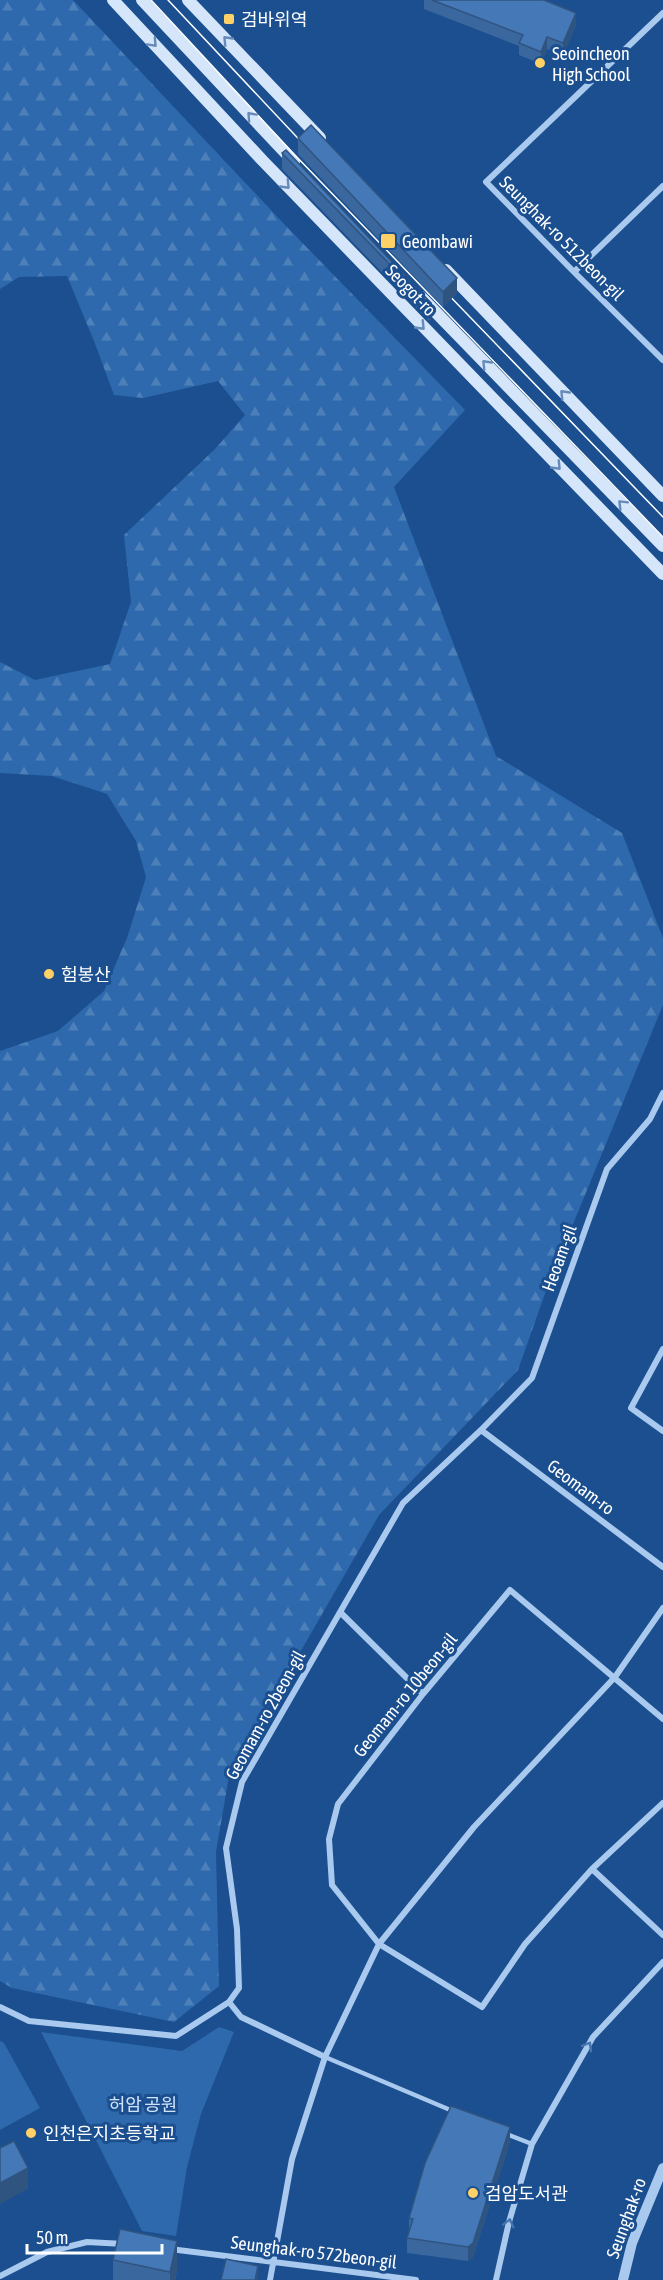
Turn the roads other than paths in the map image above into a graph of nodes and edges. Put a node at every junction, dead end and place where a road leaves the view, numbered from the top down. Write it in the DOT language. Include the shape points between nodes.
graph roads {
  1 [pos="113,0"];
  2 [pos="142,0"];
  3 [pos="188,0"];
  4 [pos="663,13"];
  5 [pos="325,143"];
  6 [pos="305,174"];
  7 [pos="663,186"];
  8 [pos="441,264"];
  9 [pos="574,272"];
  10 [pos="412,287"];
  11 [pos="662,357"];
  12 [pos="663,496"];
  13 [pos="663,546"];
  14 [pos="663,574"];
  15 [pos="663,1093"];
  16 [pos="663,1349"];
  17 [pos="481,1430"];
  18 [pos="663,1431"];
  19 [pos="663,1567"];
  20 [pos="663,1608"];
  21 [pos="340,1612"];
  22 [pos="615,1677"];
  23 [pos="423,1694"];
  24 [pos="663,1719"];
  25 [pos="663,1803"];
  26 [pos="592,1869"];
  27 [pos="663,1935"];
  28 [pos="379,1944"];
  29 [pos="663,1962"];
  30 [pos="229,2002"];
  31 [pos="0,2007"];
  32 [pos="325,2057"];
  33 [pos="467,2117"];
  34 [pos="499,2131"];
  35 [pos="532,2144"];
  36 [pos="663,2168"];
  37 [pos="128,2244"];
  38 [pos="162,2248"];
  39 [pos="274,2261"];
  40 [pos="0,2276"];
  41 [pos="270,2280"];
  42 [pos="416,2280"];
  43 [pos="496,2280"];
  44 [pos="623,2280"];
  1 -- 14 [label="main road, Seogot-ro, one-way" via="271,170"];
  6 -- 2 [label="main road, one-way"];
  5 -- 3 [label="main road, one-way"];
  4 -- 9 [label="street, Seunghak-ro 512beon-gil" via="486,182"];
  7 -- 9 [label="street"];
  12 -- 8 [label="main road, one-way"];
  9 -- 11 [label="street, Seunghak-ro 512beon-gil"];
  13 -- 10 [label="main road, Seogot-ro, one-way"];
  15 -- 17 [label="street, Heoam-gil" via="650,1119 607,1169 532,1378"];
  16 -- 18 [label="street" via="631,1408"];
  17 -- 19 [label="street, Geomam-ro"];
  17 -- 21 [label="street, Geomam-ro 2beon-gil" via="403,1503"];
  20 -- 22 [label="street"];
  21 -- 23 [label="street"];
  21 -- 30 [label="street, Geomam-ro 2beon-gil" via="242,1782 226,1848 237,1929 239,1988"];
  22 -- 23 [label="street, Geomam-ro 10beon-gil" via="510,1590"];
  22 -- 24 [label="street, Geomam-ro 10beon-gil"];
  22 -- 28 [label="street" via="474,1827"];
  23 -- 28 [label="street, Geomam-ro 10beon-gil" via="338,1804 329,1839 332,1885"];
  25 -- 26 [label="street, Geomam-ro 10beon-gil"];
  26 -- 27 [label="street"];
  26 -- 28 [label="street, Geomam-ro 10beon-gil" via="525,1944 482,2007"];
  28 -- 32 [label="street"];
  35 -- 29 [label="street, one-way" via="593,2037"];
  30 -- 31 [label="street" via="177,2036 30,2021"];
  30 -- 32 [label="street" via="241,2017"];
  32 -- 33 [label="lane"];
  32 -- 39 [label="street" via="292,2158"];
  34 -- 35 [label="lane"];
  43 -- 35 [label="street, one-way"];
  36 -- 44 [label="street, Seunghak-ro" via="632,2243"];
  37 -- 40 [label="street" via="87,2242 47,2252"];
  38 -- 39 [label="street, Seunghak-ro 572beon-gil"];
  39 -- 41 [label="street"];
  39 -- 42 [label="street, Seunghak-ro 572beon-gil"];
}
